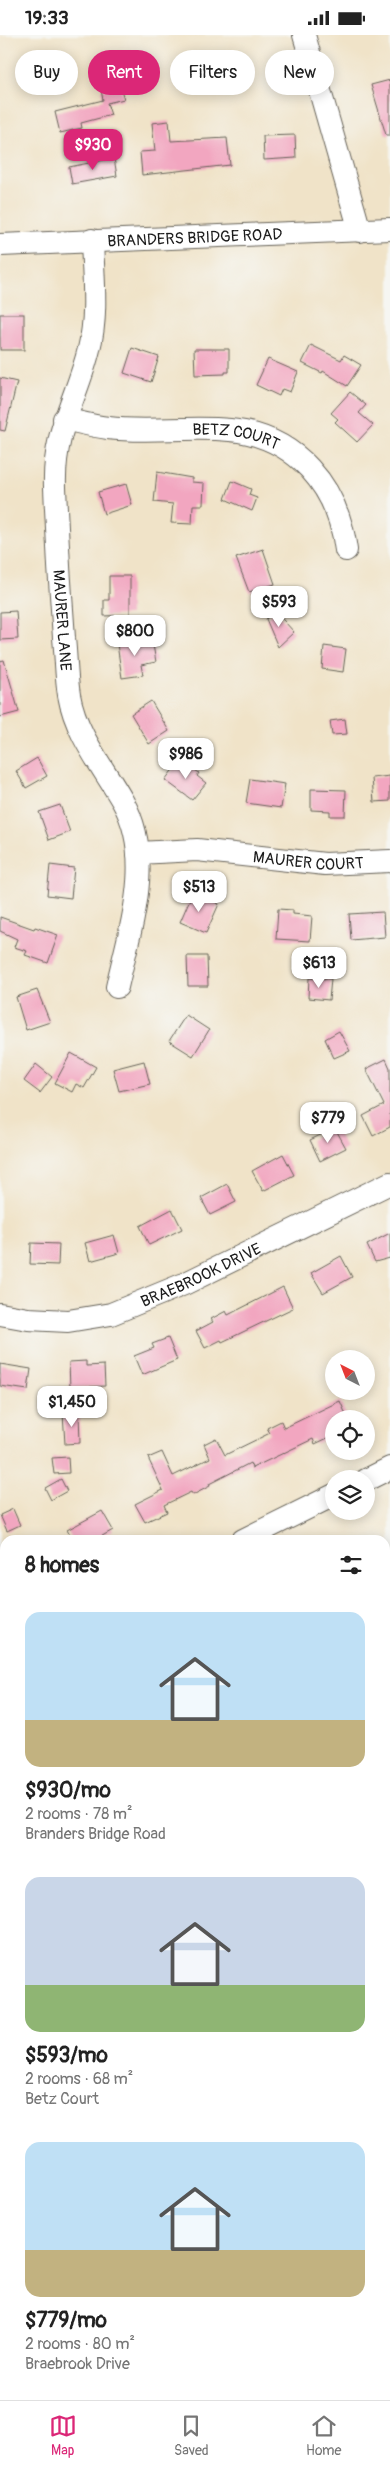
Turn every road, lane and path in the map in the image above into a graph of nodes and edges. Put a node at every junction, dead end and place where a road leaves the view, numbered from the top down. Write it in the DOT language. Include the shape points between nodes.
graph roads {
  1 [pos="304,35"];
  2 [pos="390,229"];
  3 [pos="360,231"];
  4 [pos="92,241"];
  5 [pos="0,245"];
  6 [pos="64,419"];
  7 [pos="346,550"];
  8 [pos="138,853"];
  9 [pos="390,861"];
  10 [pos="117,987"];
  11 [pos="390,1183"];
  12 [pos="0,1314"];
  13 [pos="390,1468"];
  14 [pos="375,1475"];
  15 [pos="325,1499"];
  16 [pos="252,1535"];
  1 -- 3 [label="street"];
  2 -- 3 [label="street, BRANDERS BRIDGE ROAD"];
  3 -- 4 [label="street, BRANDERS BRIDGE ROAD"];
  4 -- 5 [label="street, BRANDERS BRIDGE ROAD"];
  4 -- 6 [label="street, MAURER LANE" via="94,317 90,347"];
  6 -- 7 [label="street, BETZ COURT" via="108,428 230,430 270,441 308,467 326,488 337,509"];
  6 -- 8 [label="street, MAURER LANE" via="55,484 69,695 84,736 125,804"];
  8 -- 9 [label="street, MAURER COURT" via="197,850 325,865"];
  8 -- 10 [label="street, MAURER LANE" via="139,876"];
  11 -- 12 [label="street, BRAEBROOK DRIVE" via="184,1285 111,1314 68,1321"];
  13 -- 14 [label="street"];
  15 -- 16 [label="street"];
}
